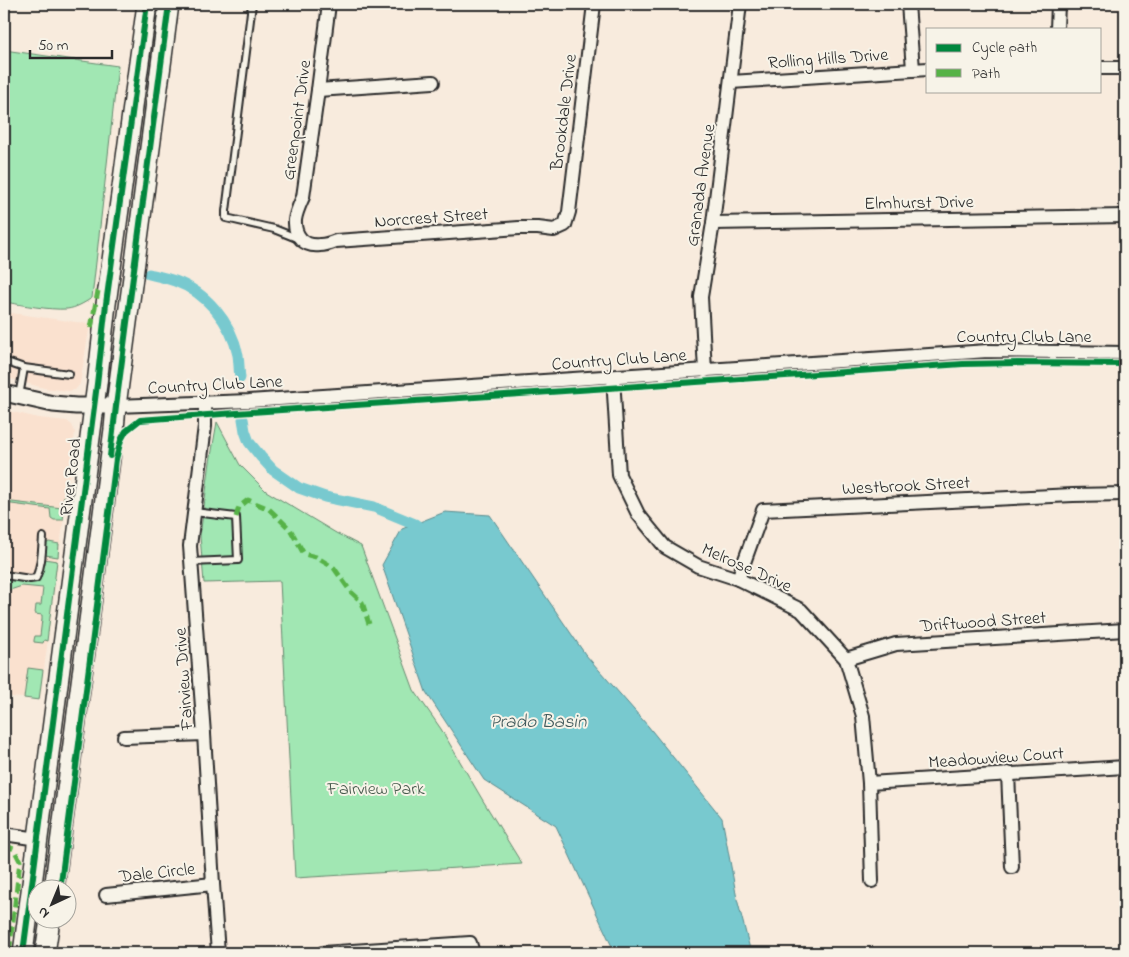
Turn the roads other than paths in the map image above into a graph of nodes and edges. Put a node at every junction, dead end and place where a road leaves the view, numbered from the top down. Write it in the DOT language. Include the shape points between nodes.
graph roads {
  1 [pos="147,4"];
  2 [pos="169,4"];
  3 [pos="252,4"];
  4 [pos="329,4"];
  5 [pos="594,4"];
  6 [pos="740,4"];
  7 [pos="908,4"];
  8 [pos="1058,4"];
  9 [pos="1057,28"];
  10 [pos="1102,68"];
  11 [pos="1125,68"];
  12 [pos="913,69"];
  13 [pos="926,69"];
  14 [pos="433,82"];
  15 [pos="730,82"];
  16 [pos="318,90"];
  17 [pos="143,113"];
  18 [pos="1125,216"];
  19 [pos="713,223"];
  20 [pos="565,225"];
  21 [pos="301,240"];
  22 [pos="1125,353"];
  23 [pos="4,362"];
  24 [pos="24,368"];
  25 [pos="705,371"];
  26 [pos="69,374"];
  27 [pos="613,377"];
  28 [pos="4,393"];
  29 [pos="19,396"];
  30 [pos="205,403"];
  31 [pos="94,406"];
  32 [pos="116,406"];
  33 [pos="1125,494"];
  34 [pos="194,512"];
  35 [pos="44,537"];
  36 [pos="191,562"];
  37 [pos="4,575"];
  38 [pos="738,579"];
  39 [pos="1125,630"];
  40 [pos="846,659"];
  41 [pos="204,734"];
  42 [pos="124,737"];
  43 [pos="1125,767"];
  44 [pos="1008,773"];
  45 [pos="869,783"];
  46 [pos="4,834"];
  47 [pos="38,839"];
  48 [pos="1012,867"];
  49 [pos="55,880"];
  50 [pos="872,881"];
  51 [pos="212,884"];
  52 [pos="106,895"];
  53 [pos="48,930"];
  54 [pos="472,948"];
  55 [pos="23,953"];
  56 [pos="45,953"];
  57 [pos="218,953"];
  58 [pos="324,953"];
  1 -- 17 [label="main road, River Road"];
  2 -- 17 [label="main road, River Road"];
  3 -- 21 [label="lane" via="226,218 274,229"];
  4 -- 16 [label="street, Greenpoint Drive"];
  5 -- 20 [label="street, Brookdale Drive"];
  6 -- 15 [label="street, Granada Avenue"];
  7 -- 12 [label="street"];
  8 -- 9 [label="street"];
  10 -- 11 [label="street"];
  12 -- 13 [label="street, Rolling Hills Drive"];
  12 -- 15 [label="street, Rolling Hills Drive"];
  14 -- 16 [label="street"];
  15 -- 19 [label="street, Granada Avenue"];
  16 -- 21 [label="street, Greenpoint Drive" via="303,197 295,220"];
  17 -- 31 [label="main road, River Road" via="106,304"];
  17 -- 32 [label="main road, River Road"];
  18 -- 19 [label="street, Elmhurst Drive"];
  19 -- 25 [label="street, Granada Avenue" via="701,297"];
  20 -- 21 [label="street, Norcrest Street" via="554,230 519,228 320,245 310,245"];
  22 -- 25 [label="street, Country Club Lane" via="988,351"];
  23 -- 24 [label="lane"];
  24 -- 26 [label="lane"];
  24 -- 29 [label="lane"];
  25 -- 27 [label="street, Country Club Lane"];
  27 -- 30 [label="street, Country Club Lane"];
  27 -- 38 [label="street, Melrose Drive" via="619,475 638,514 666,547 698,566"];
  28 -- 29 [label="street"];
  29 -- 31 [label="street" via="53,404"];
  30 -- 32 [label="street, Country Club Lane"];
  30 -- 34 [label="street, Fairview Drive"];
  31 -- 32 [label="street"];
  31 -- 47 [label="main road, River Road"];
  32 -- 49 [label="main road, River Road"];
  33 -- 38 [label="street, Westbrook Street" via="763,510"];
  34 -- 36 [label="street, Fairview Drive"];
  34 -- 36 [label="lane" via="236,518 238,560"];
  35 -- 37 [label="lane" via="36,578"];
  36 -- 41 [label="street, Fairview Drive"];
  38 -- 40 [label="street, Melrose Drive" via="800,610"];
  39 -- 40 [label="street, Driftwood Street" via="896,644"];
  40 -- 45 [label="street, Melrose Drive" via="863,716"];
  41 -- 42 [label="street"];
  41 -- 51 [label="street, Fairview Drive"];
  43 -- 44 [label="street, Meadowview Court"];
  44 -- 45 [label="street, Meadowview Court"];
  44 -- 48 [label="street"];
  45 -- 50 [label="street, Melrose Drive"];
  46 -- 47 [label="street"];
  47 -- 55 [label="main road, River Road"];
  51 -- 52 [label="street, Dale Circle"];
  51 -- 57 [label="street, Fairview Drive"];
  53 -- 56 [label="main road"];
  54 -- 58 [label="street"];
}
